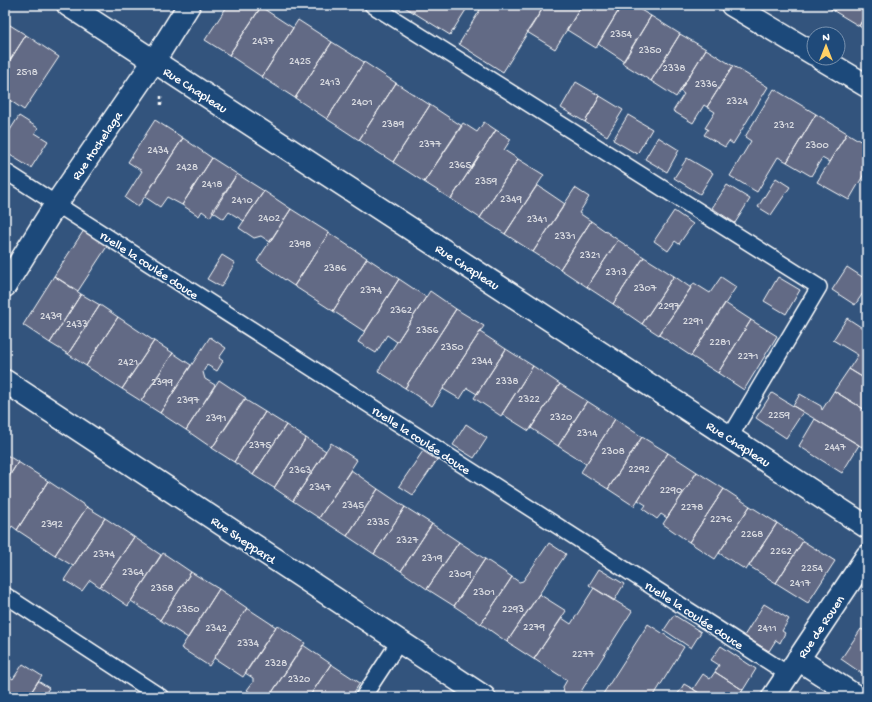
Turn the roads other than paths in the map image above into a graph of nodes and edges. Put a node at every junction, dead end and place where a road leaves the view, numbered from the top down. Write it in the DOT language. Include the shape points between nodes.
graph roads {
  1 [pos="68,5"];
  2 [pos="189,5"];
  3 [pos="372,5"];
  4 [pos="732,5"];
  5 [pos="806,49"];
  6 [pos="154,61"];
  7 [pos="833,66"];
  8 [pos="867,86"];
  9 [pos="5,171"];
  10 [pos="56,204"];
  11 [pos="5,286"];
  12 [pos="5,381"];
  13 [pos="730,437"];
  14 [pos="867,527"];
  15 [pos="867,556"];
  16 [pos="5,595"];
  17 [pos="399,642"];
  18 [pos="793,667"];
  19 [pos="161,697"];
  20 [pos="363,697"];
  21 [pos="484,697"];
  22 [pos="773,697"];
  23 [pos="857,697"];
  1 -- 6 [label="street, Rue Chapleau"];
  2 -- 6 [label="street, Rue Hochelaga"];
  3 -- 13 [label="lane" via="819,287"];
  4 -- 5 [label="street"];
  6 -- 10 [label="street, Rue Hochelaga"];
  6 -- 13 [label="street, Rue Chapleau"];
  7 -- 8 [label="street"];
  9 -- 10 [label="lane, ruelle la coulée douce"];
  10 -- 11 [label="street, Rue Hochelaga"];
  10 -- 18 [label="lane, ruelle la coulée douce"];
  12 -- 17 [label="street, Rue Sheppard"];
  13 -- 14 [label="street, Rue Chapleau"];
  15 -- 18 [label="street, Rue de Rouen"];
  16 -- 19 [label="lane"];
  17 -- 20 [label="lane"];
  17 -- 21 [label="street, Rue Sheppard"];
  18 -- 22 [label="street, Rue de Rouen"];
  18 -- 23 [label="street"];
}
